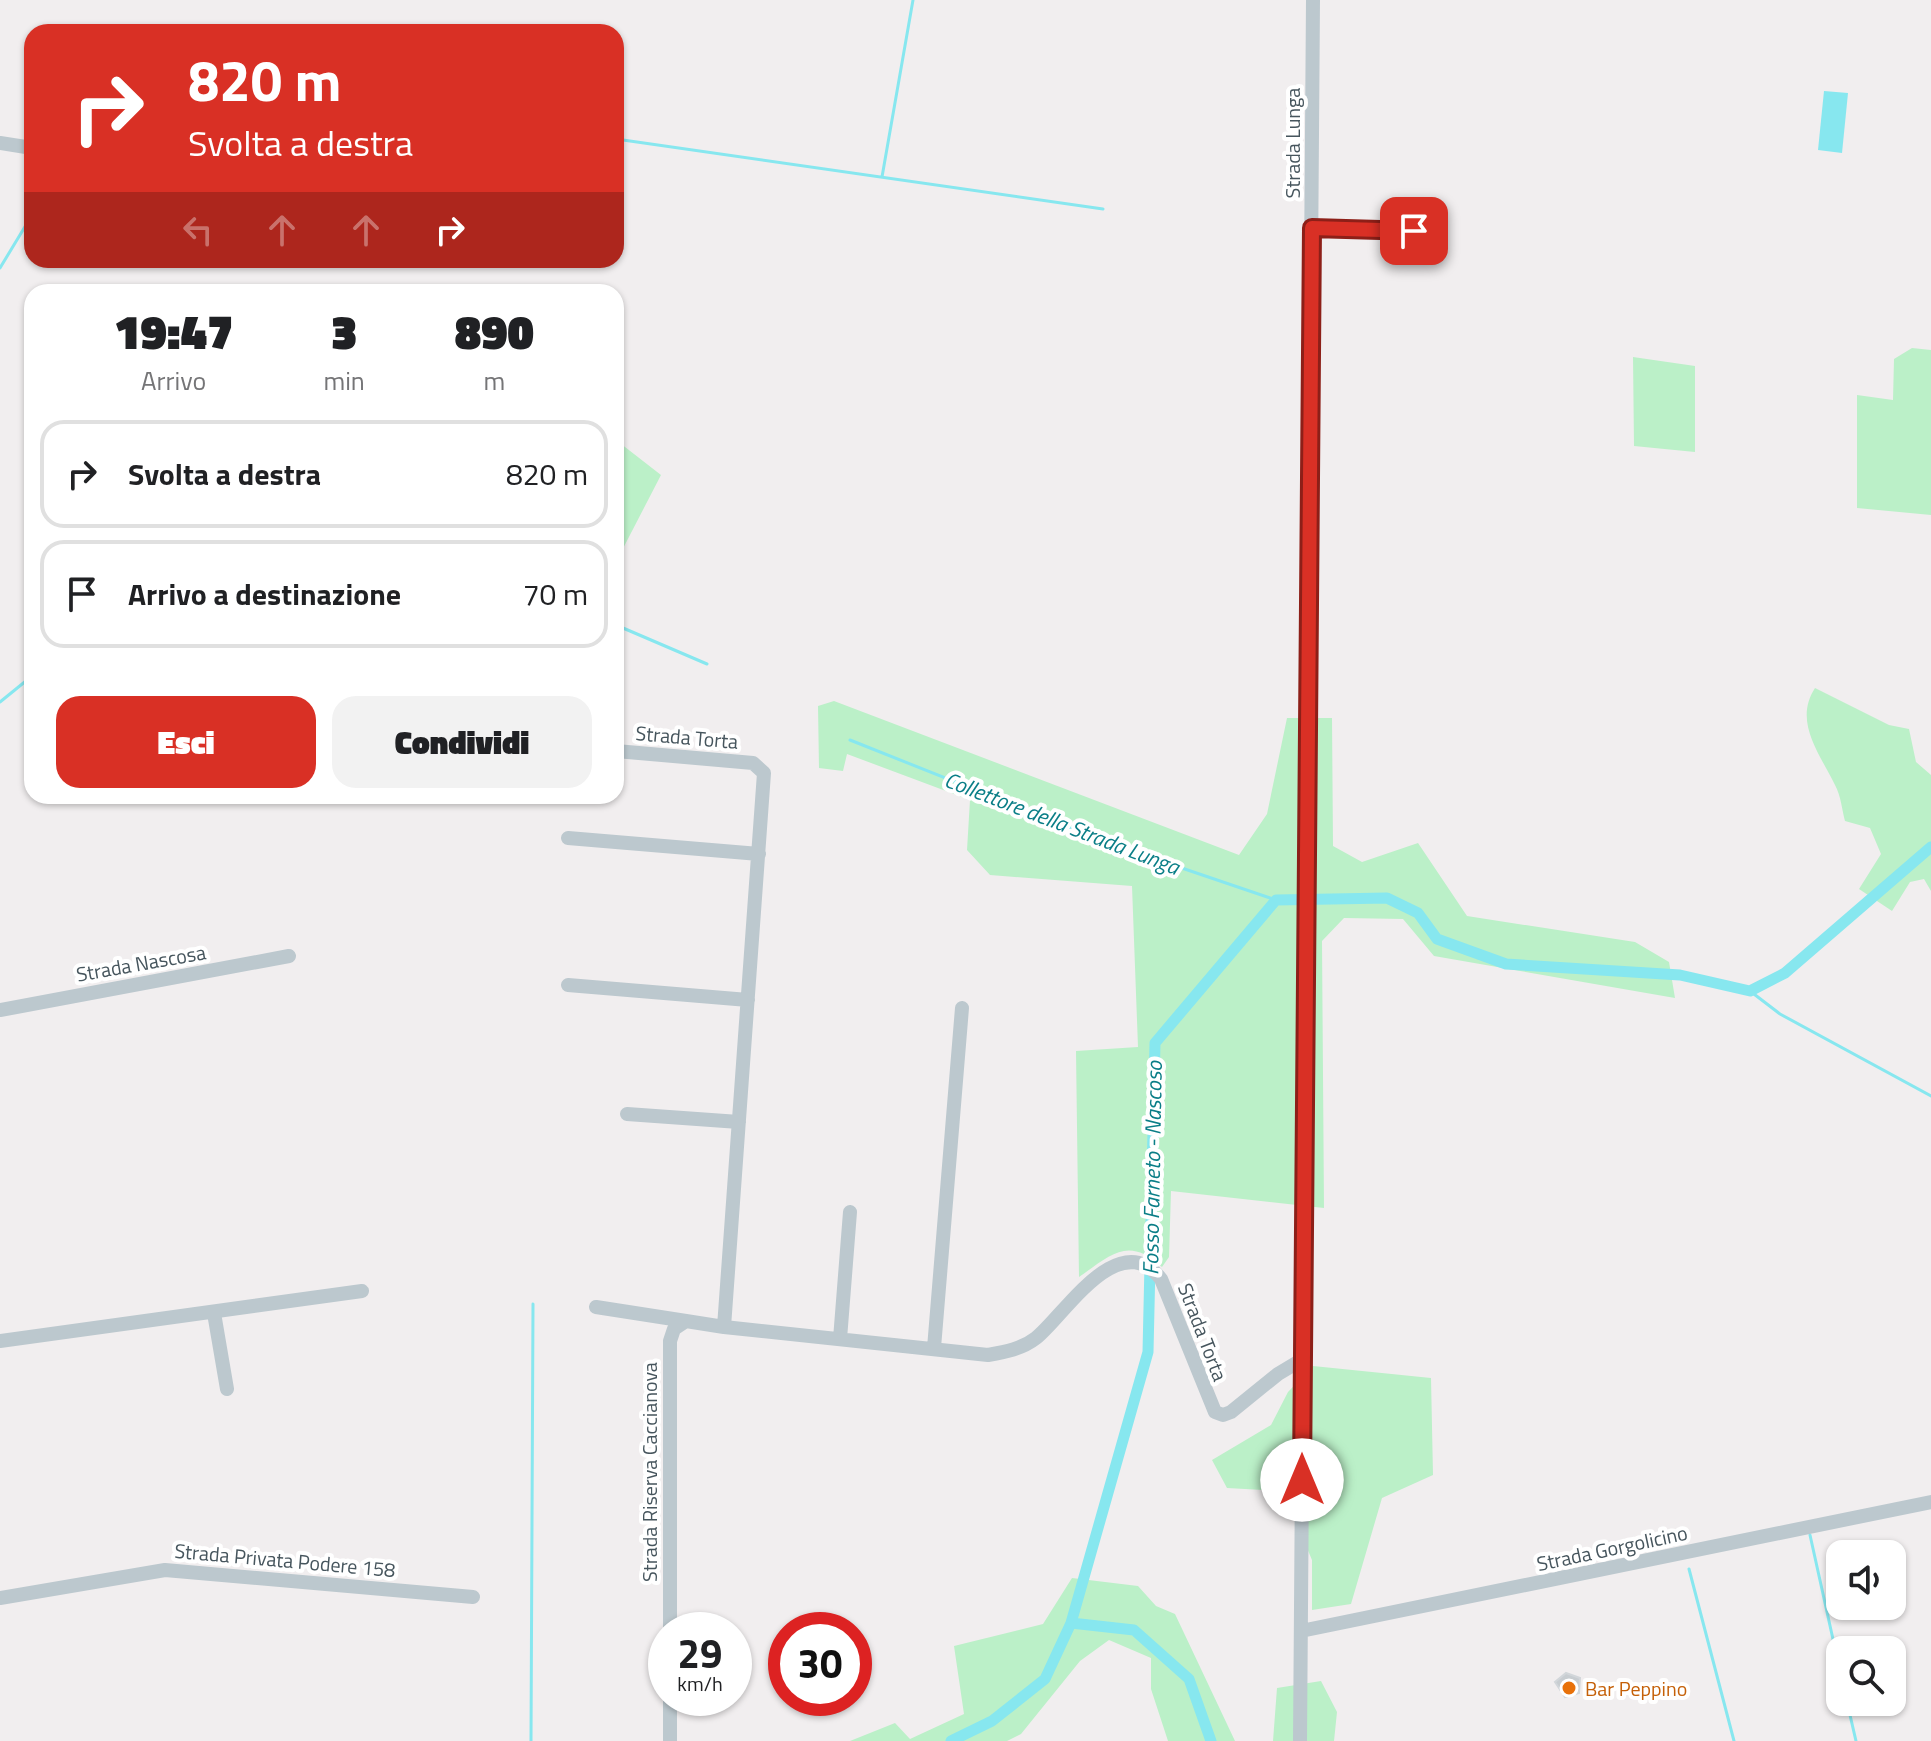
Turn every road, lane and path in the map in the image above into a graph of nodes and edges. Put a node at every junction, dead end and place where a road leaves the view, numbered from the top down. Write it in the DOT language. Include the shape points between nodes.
graph roads {
  1 [pos="1313,0"];
  2 [pos="0,143"];
  3 [pos="24,147"];
  4 [pos="1312,228"];
  5 [pos="1440,231"];
  6 [pos="624,752"];
  7 [pos="568,838"];
  8 [pos="759,854"];
  9 [pos="289,956"];
  10 [pos="568,985"];
  11 [pos="748,1000"];
  12 [pos="962,1008"];
  13 [pos="0,1010"];
  14 [pos="627,1114"];
  15 [pos="739,1122"];
  16 [pos="850,1212"];
  17 [pos="362,1291"];
  18 [pos="596,1307"];
  19 [pos="214,1313"];
  20 [pos="686,1321"];
  21 [pos="724,1327"];
  22 [pos="840,1339"];
  23 [pos="0,1341"];
  24 [pos="934,1348"];
  25 [pos="1303,1359"];
  26 [pos="227,1389"];
  27 [pos="1931,1502"];
  28 [pos="473,1597"];
  29 [pos="0,1598"];
  30 [pos="670,1612"];
  31 [pos="1301,1631"];
  32 [pos="670,1716"];
  33 [pos="670,1741"];
  34 [pos="1300,1741"];
  1 -- 4 [label="street, Strada Lunga"];
  2 -- 3 [label="street"];
  4 -- 5 [label="street"];
  4 -- 25 [label="street, Strada Lunga"];
  6 -- 8 [label="street, Strada Torta" via="759,765 764,775"];
  7 -- 8 [label="street"];
  8 -- 11 [label="street, Strada Torta"];
  9 -- 13 [label="street, Strada Nascosa"];
  10 -- 11 [label="street"];
  11 -- 15 [label="street, Strada Torta"];
  12 -- 24 [label="street"];
  14 -- 15 [label="street"];
  15 -- 21 [label="street, Strada Torta"];
  16 -- 22 [label="street"];
  17 -- 19 [label="street"];
  18 -- 20 [label="street"];
  19 -- 23 [label="street"];
  19 -- 26 [label="street"];
  20 -- 21 [label="street"];
  20 -- 30 [label="street, Strada Riserva Caccianova" via="674,1329 670,1341"];
  21 -- 22 [label="street, Strada Torta"];
  22 -- 24 [label="street, Strada Torta"];
  24 -- 25 [label="street, Strada Torta" via="982,1356 1019,1347 1039,1336 1098,1275 1121,1265 1140,1265 1157,1274 1215,1412 1231,1412"];
  25 -- 31 [label="street, Strada Lunga"];
  27 -- 31 [label="street, Strada Gorgolicino"];
  28 -- 29 [label="street, Strada Privata Podere 158" via="165,1570"];
  31 -- 34 [label="street, Strada Lunga"];
  32 -- 33 [label="street"];
}
